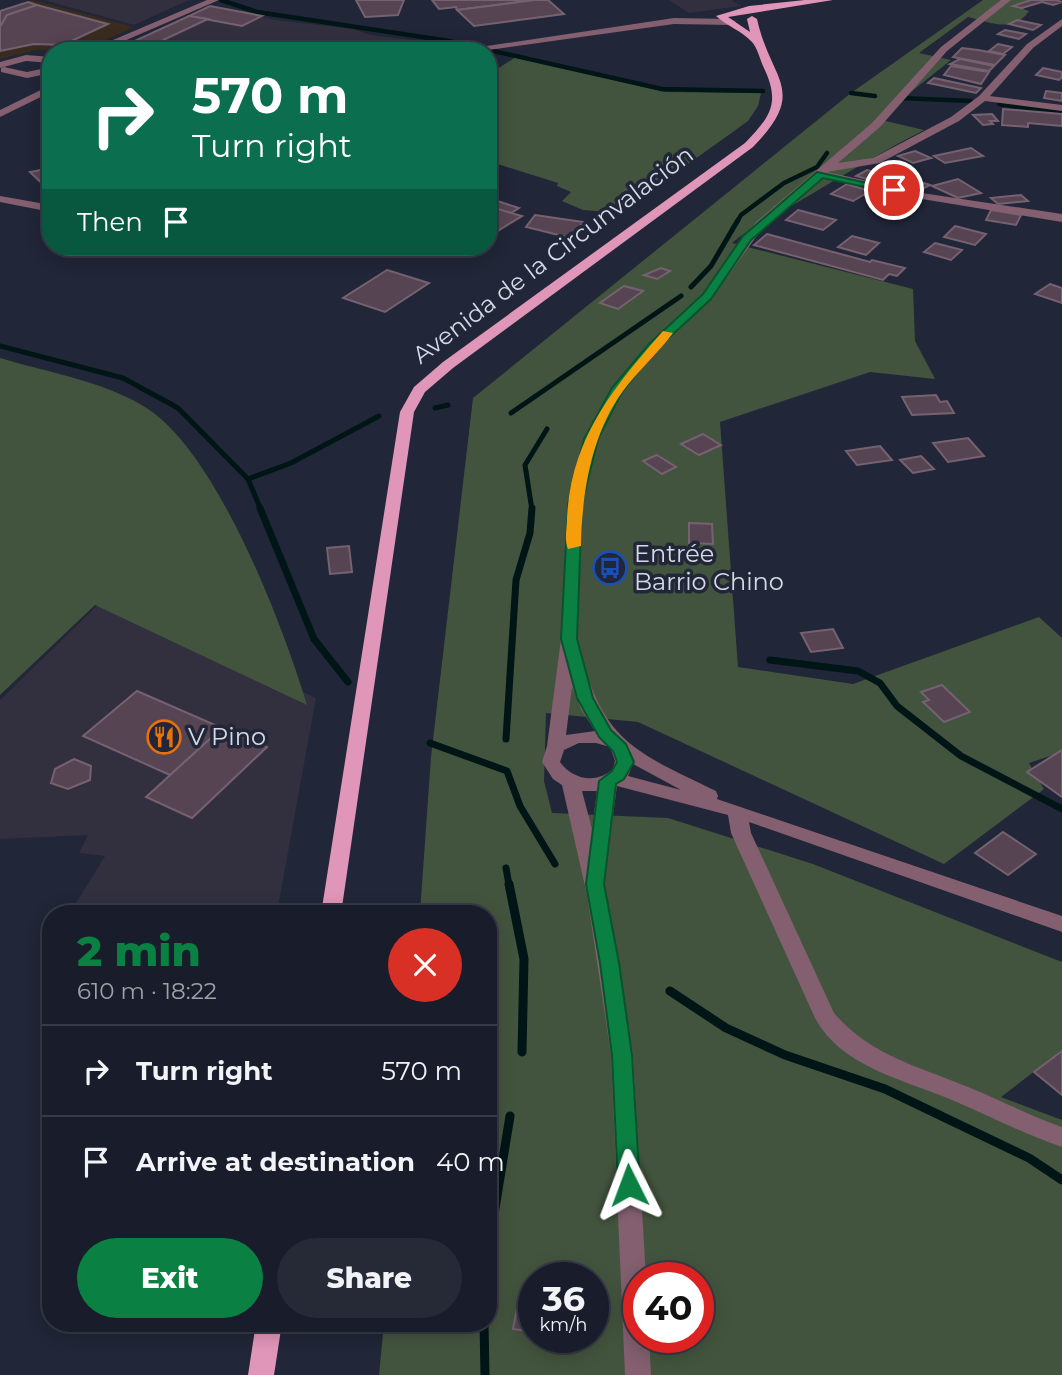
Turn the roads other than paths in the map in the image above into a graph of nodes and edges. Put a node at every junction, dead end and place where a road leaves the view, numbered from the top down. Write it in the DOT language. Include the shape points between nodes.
graph roads {
  1 [pos="215,0"];
  2 [pos="829,0"];
  3 [pos="1007,0"];
  4 [pos="800,4"];
  5 [pos="730,16"];
  6 [pos="752,18"];
  7 [pos="1062,22"];
  8 [pos="757,41"];
  9 [pos="114,42"];
  10 [pos="497,46"];
  11 [pos="42,59"];
  12 [pos="3,67"];
  13 [pos="42,72"];
  14 [pos="42,93"];
  15 [pos="983,98"];
  16 [pos="1062,108"];
  17 [pos="0,114"];
  18 [pos="825,171"];
  19 [pos="0,199"];
  20 [pos="42,207"];
  21 [pos="1062,218"];
  22 [pos="569,639"];
  23 [pos="615,744"];
  24 [pos="556,746"];
  25 [pos="611,780"];
  26 [pos="571,782"];
  27 [pos="737,811"];
  28 [pos="596,889"];
  29 [pos="332,905"];
  30 [pos="1062,925"];
  31 [pos="1062,1137"];
  32 [pos="268,1332"];
  33 [pos="261,1375"];
  34 [pos="638,1375"];
  1 -- 9 [label="street"];
  2 -- 4 [label="main road"];
  3 -- 18 [label="street" via="944,49 876,125"];
  4 -- 5 [label="main road"];
  4 -- 6 [label="main road"];
  5 -- 6 [label="main road"];
  5 -- 8 [label="main road"];
  5 -- 10 [label="street"];
  6 -- 8 [label="main road"];
  7 -- 15 [label="street" via="1030,46"];
  8 -- 29 [label="main road, Avenida de la Circunvalación" via="776,82 780,103 762,133 448,365 412,402 405,421"];
  11 -- 12 [label="street" via="26,58"];
  12 -- 13 [label="street" via="20,75"];
  14 -- 17 [label="street"];
  15 -- 16 [label="street"];
  15 -- 18 [label="street" via="955,119 876,161"];
  18 -- 21 [label="street" via="922,196"];
  18 -- 22 [label="street" via="747,238 707,296 653,347 606,409 591,439 575,504"];
  19 -- 20 [label="street"];
  22 -- 23 [label="street" via="585,698"];
  22 -- 24 [label="street"];
  23 -- 24 [label="street" via="588,735"];
  23 -- 25 [label="street" via="625,762"];
  23 -- 27 [label="street"];
  24 -- 26 [label="street" via="551,754 554,770"];
  25 -- 26 [label="street" via="592,785"];
  25 -- 27 [label="street"];
  25 -- 28 [label="street"];
  26 -- 28 [label="street"];
  27 -- 30 [label="street"];
  27 -- 31 [label="street" via="741,833 838,1035 861,1052"];
  28 -- 34 [label="street" via="622,1055"];
  32 -- 33 [label="main road"];
}
